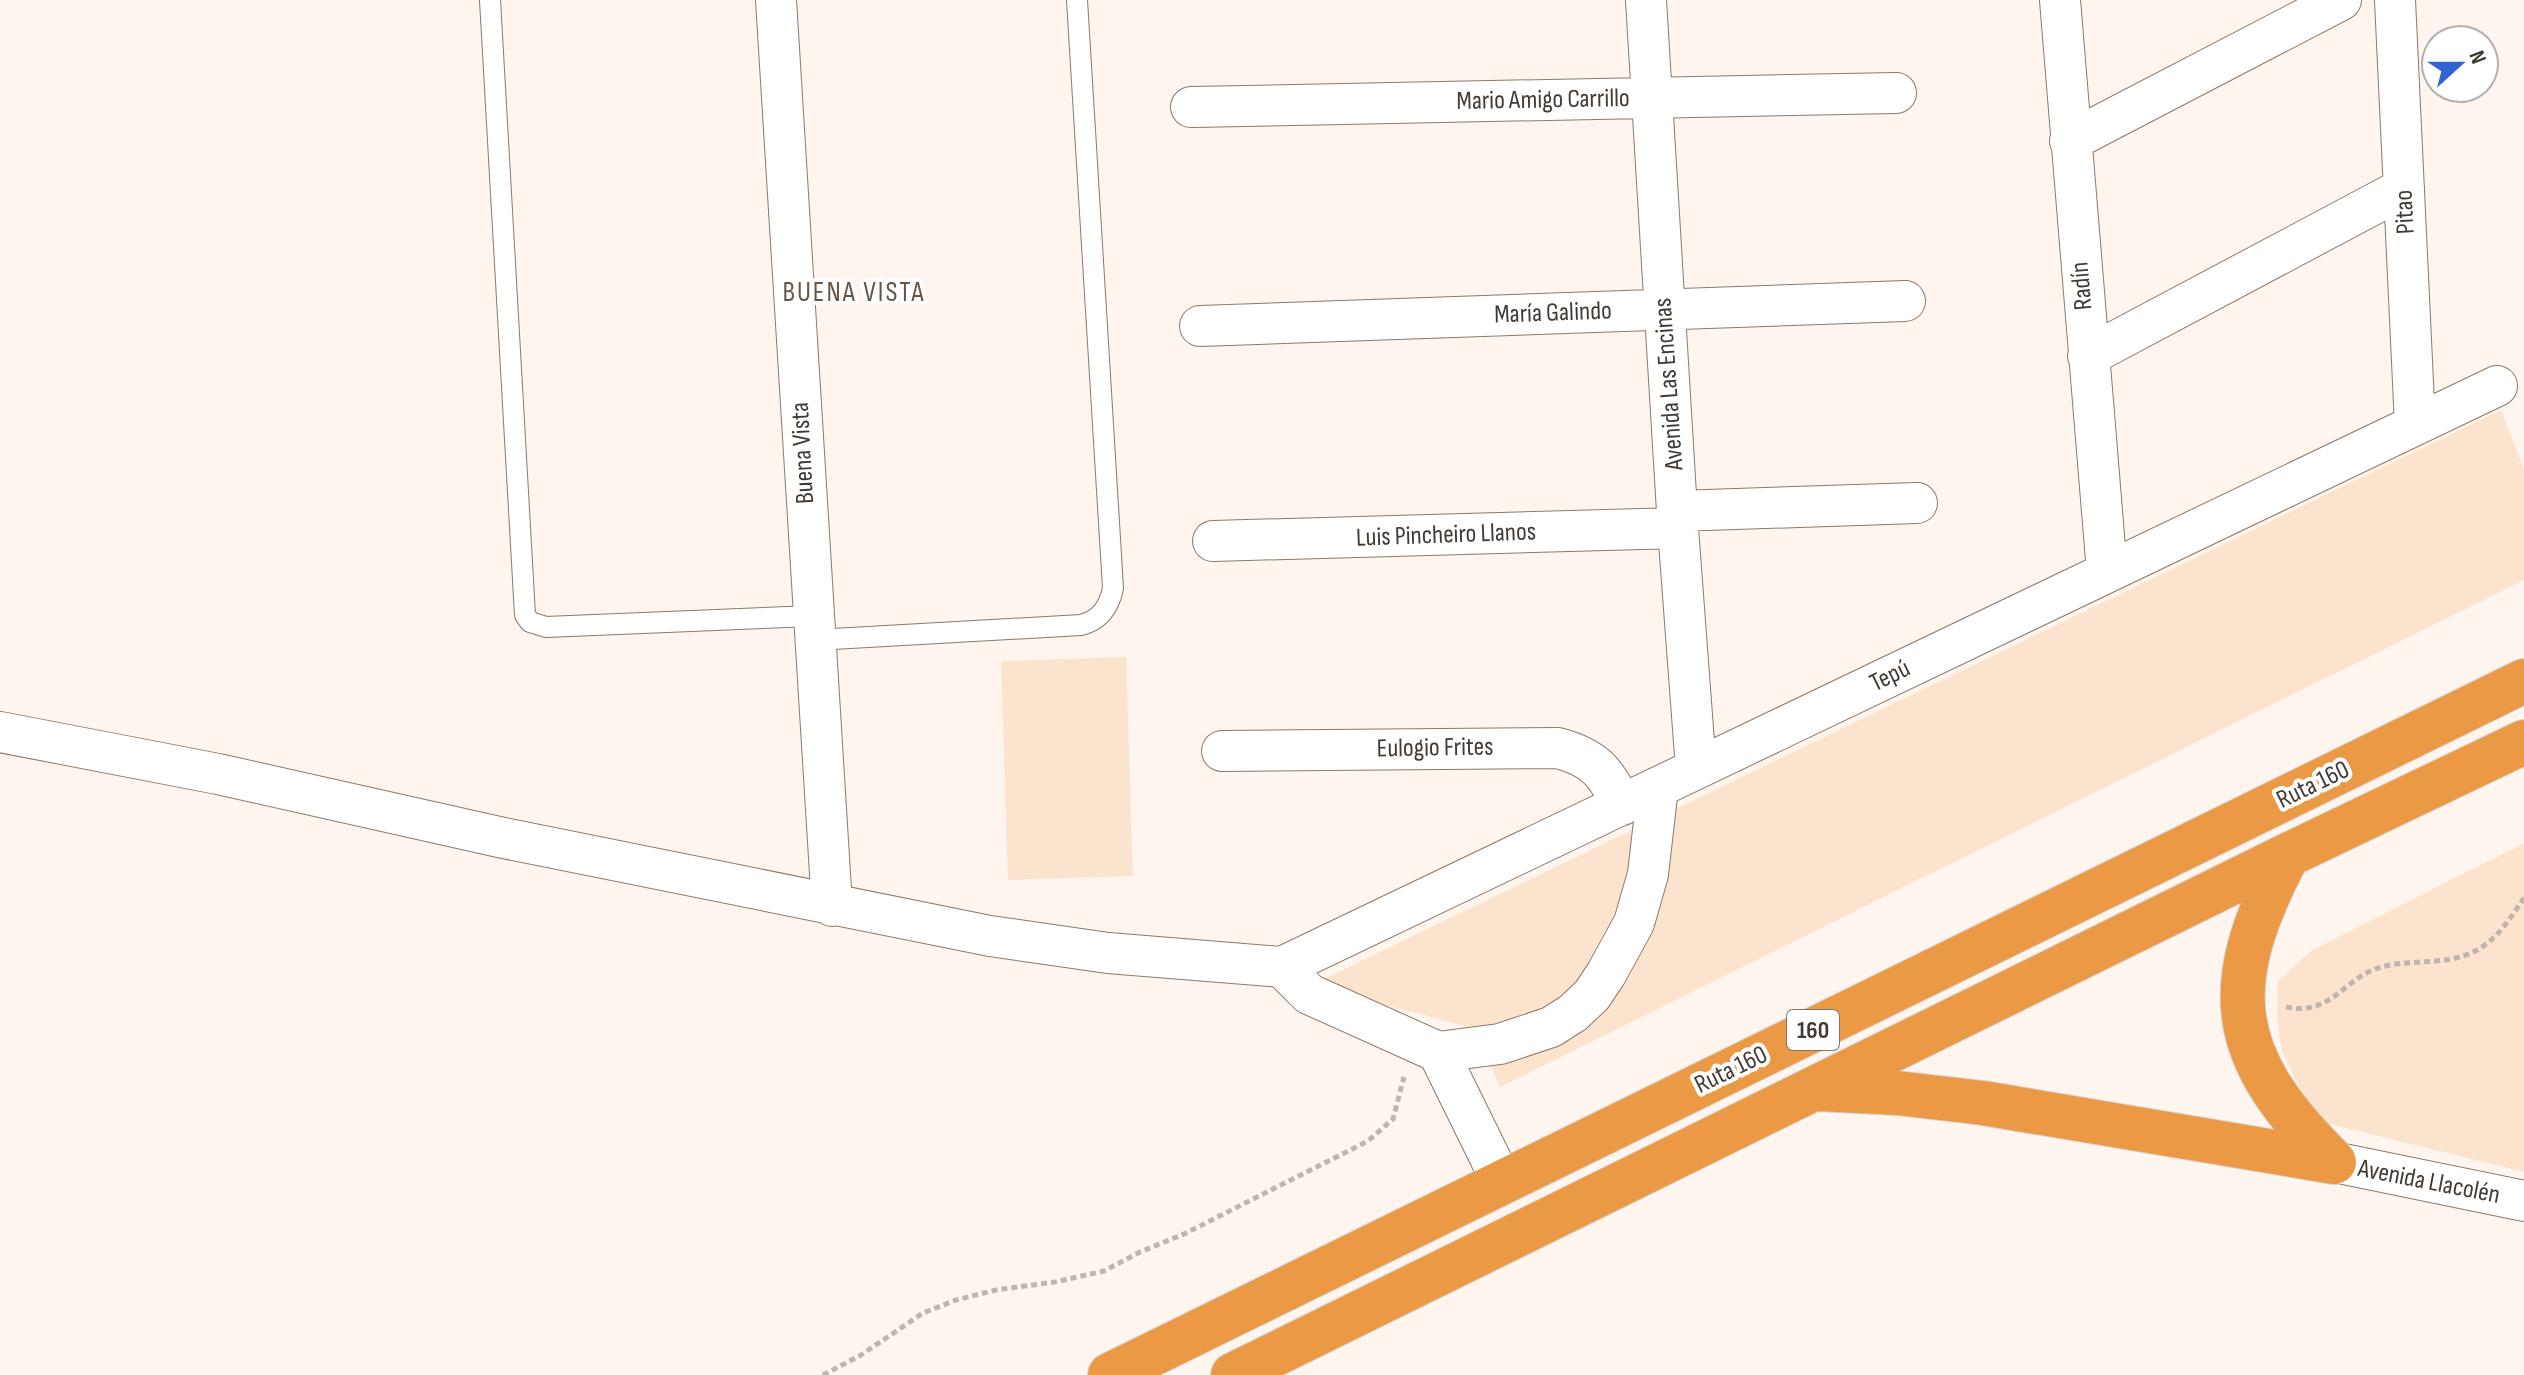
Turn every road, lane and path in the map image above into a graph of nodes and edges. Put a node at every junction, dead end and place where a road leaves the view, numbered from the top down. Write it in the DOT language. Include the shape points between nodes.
graph roads {
  1 [pos="490,0"];
  2 [pos="776,0"];
  3 [pos="1077,0"];
  4 [pos="1646,0"];
  5 [pos="2060,0"];
  6 [pos="2341,0"];
  7 [pos="2395,0"];
  8 [pos="1896,93"];
  9 [pos="1652,98"];
  10 [pos="1191,107"];
  11 [pos="2070,141"];
  12 [pos="2404,188"];
  13 [pos="1905,301"];
  14 [pos="1665,309"];
  15 [pos="1200,326"];
  16 [pos="2088,356"];
  17 [pos="2497,386"];
  18 [pos="2415,425"];
  19 [pos="1917,503"];
  20 [pos="1678,520"];
  21 [pos="1213,541"];
  22 [pos="2107,572"];
  23 [pos="814,628"];
  24 [pos="2524,681"];
  25 [pos="0,732"];
  26 [pos="2524,742"];
  27 [pos="1222,751"];
  28 [pos="1696,769"];
  29 [pos="1658,787"];
  30 [pos="1622,805"];
  31 [pos="2288,855"];
  32 [pos="2524,898"];
  33 [pos="832,906"];
  34 [pos="1282,967"];
  35 [pos="2242,997"];
  36 [pos="1438,1052"];
  37 [pos="1815,1089"];
  38 [pos="2334,1162"];
  39 [pos="1502,1182"];
  40 [pos="2521,1195"];
  41 [pos="823,1375"];
  42 [pos="1110,1375"];
  43 [pos="1233,1375"];
  1 -- 23 [label="lane" via="525,615 546,627"];
  2 -- 23 [label="street, Buena Vista"];
  3 -- 23 [label="lane" via="1111,599 1101,616 1081,625"];
  4 -- 9 [label="street, Avenida Las Encinas"];
  5 -- 11 [label="street, Radín"];
  6 -- 11 [label="street"];
  7 -- 12 [label="street, Pitao"];
  8 -- 9 [label="street, Mario Amigo Carrillo"];
  9 -- 10 [label="street, Mario Amigo Carrillo"];
  9 -- 14 [label="street, Avenida Las Encinas"];
  11 -- 16 [label="street, Radín"];
  12 -- 16 [label="street"];
  12 -- 18 [label="street, Pitao"];
  13 -- 14 [label="street, María Galindo"];
  14 -- 15 [label="street, María Galindo"];
  14 -- 20 [label="street, Avenida Las Encinas"];
  16 -- 22 [label="street, Radín"];
  17 -- 18 [label="street, Tepú"];
  18 -- 22 [label="street, Tepú"];
  19 -- 20 [label="street, Luis Pincheiro Llanos"];
  20 -- 21 [label="street, Luis Pincheiro Llanos"];
  20 -- 28 [label="street, Avenida Las Encinas"];
  22 -- 28 [label="street, Tepú"];
  23 -- 33 [label="street, Buena Vista"];
  24 -- 39 [label="highway, Ruta 160 / 160"];
  25 -- 33 [label="street"];
  26 -- 31 [label="highway, Ruta 160 / 160"];
  27 -- 30 [label="street, Eulogio Frites" via="1558,748 1601,769"];
  28 -- 29 [label="street, Tepú"];
  29 -- 30 [label="street, Tepú"];
  29 -- 36 [label="street" via="1642,899 1592,995 1551,1027 1500,1044"];
  30 -- 34 [label="street, Tepú"];
  31 -- 35 [label="highway" via="2251,943"];
  31 -- 37 [label="highway, Ruta 160 / 160"];
  32 -- 35 [label="path" via="2495,936 2462,957 2376,969 2339,995 2308,1007"];
  33 -- 34 [label="street" via="1049,946"];
  34 -- 36 [label="street" via="1309,994"];
  35 -- 38 [label="highway" via="2247,1037 2264,1078 2297,1124"];
  36 -- 39 [label="street"];
  36 -- 41 [label="path" via="1404,1076 1392,1119 1368,1141 1104,1271 996,1290 923,1313"];
  37 -- 38 [label="highway" via="1983,1103"];
  37 -- 43 [label="highway, Ruta 160 / 160"];
  38 -- 40 [label="street, Avenida Llacolén"];
  39 -- 42 [label="highway, Ruta 160 / 160"];
}
